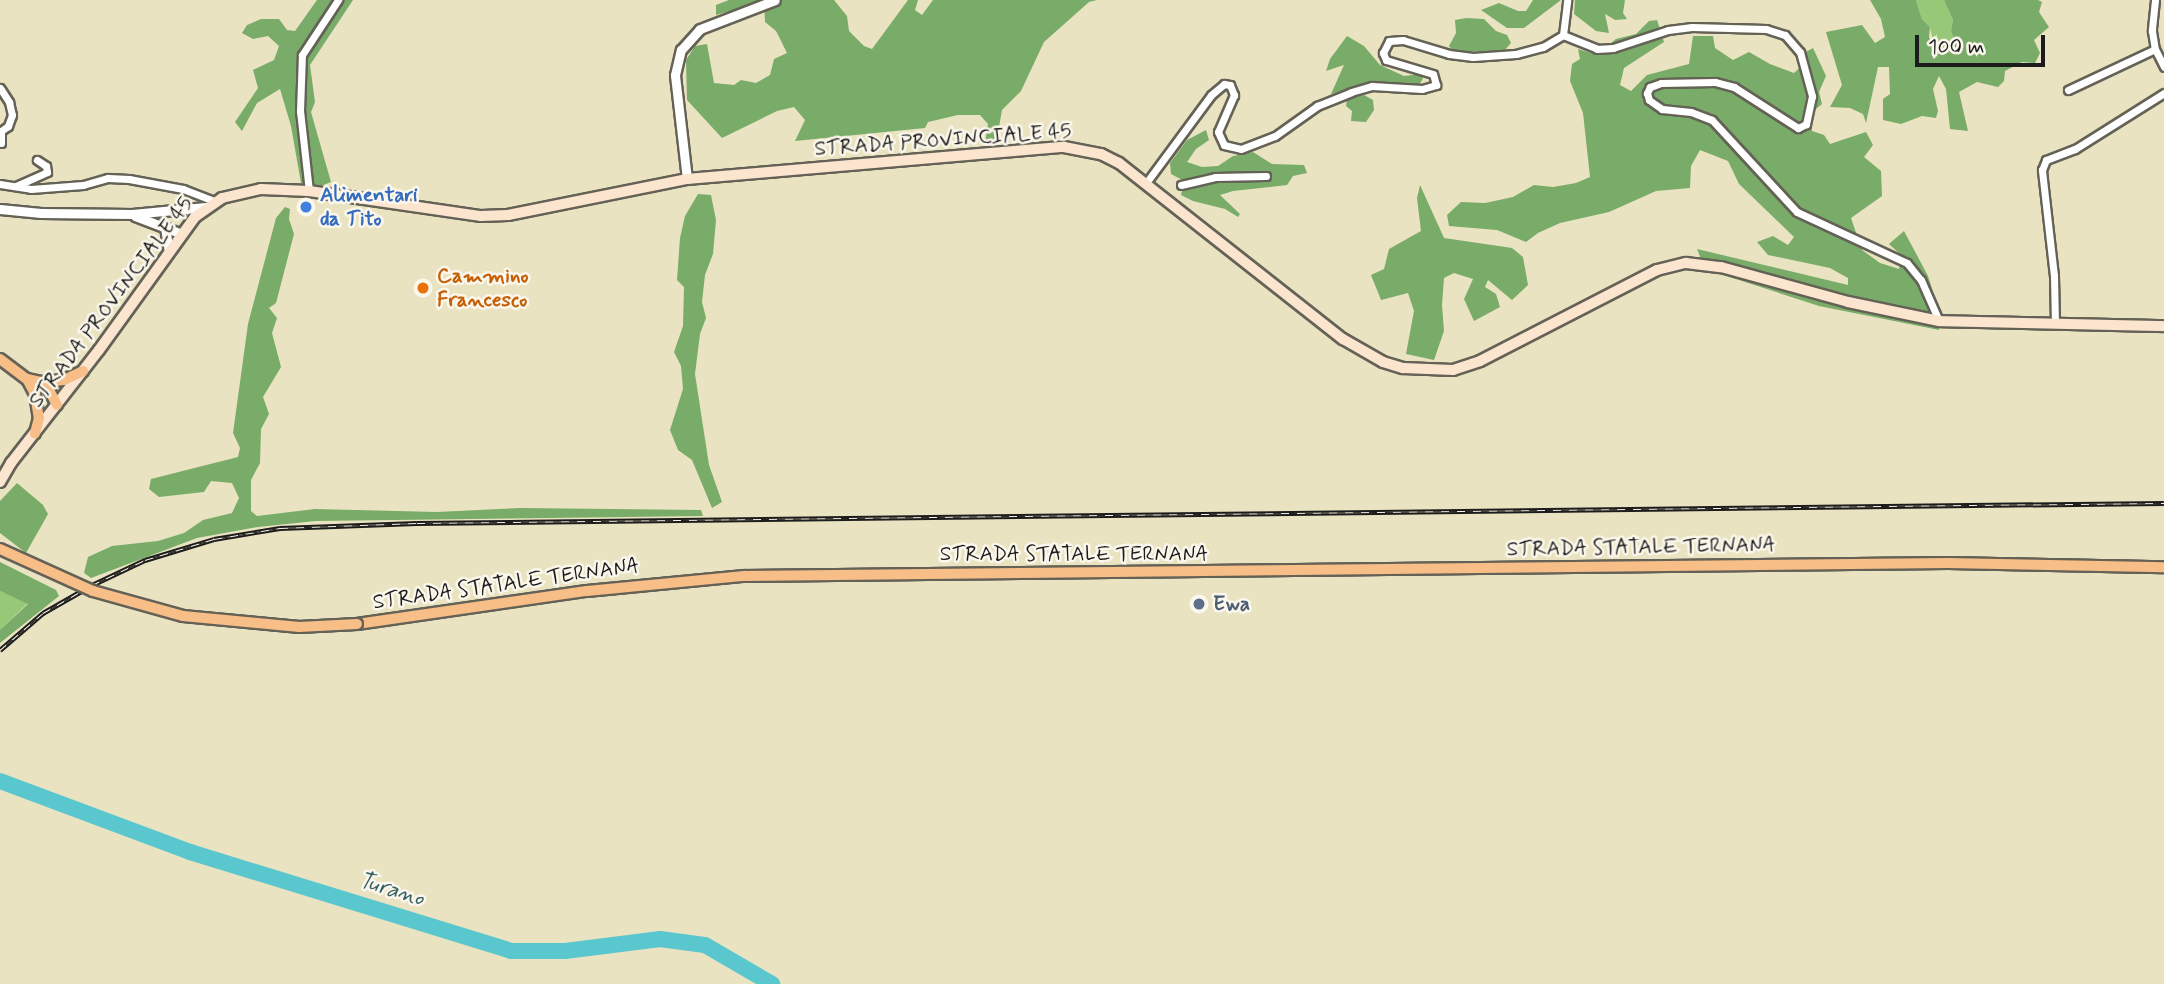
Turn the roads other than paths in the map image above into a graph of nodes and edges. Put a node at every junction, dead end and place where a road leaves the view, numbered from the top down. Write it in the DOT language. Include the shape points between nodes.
graph roads {
  1 [pos="338,0"];
  2 [pos="775,0"];
  3 [pos="1567,0"];
  4 [pos="2155,0"];
  5 [pos="1563,35"];
  6 [pos="2155,49"];
  7 [pos="2164,67"];
  8 [pos="0,88"];
  9 [pos="2068,90"];
  10 [pos="2164,93"];
  11 [pos="0,142"];
  12 [pos="37,160"];
  13 [pos="1266,176"];
  14 [pos="687,179"];
  15 [pos="1146,183"];
  16 [pos="0,184"];
  17 [pos="1181,185"];
  18 [pos="16,186"];
  19 [pos="309,191"];
  20 [pos="210,204"];
  21 [pos="0,209"];
  22 [pos="168,212"];
  23 [pos="132,214"];
  24 [pos="165,228"];
  25 [pos="184,232"];
  26 [pos="169,251"];
  27 [pos="1939,321"];
  28 [pos="2055,324"];
  29 [pos="2164,326"];
  30 [pos="0,359"];
  31 [pos="83,371"];
  32 [pos="27,379"];
  33 [pos="41,382"];
  34 [pos="35,394"];
  35 [pos="57,405"];
  36 [pos="35,433"];
  37 [pos="10,463"];
  38 [pos="0,471"];
  39 [pos="0,482"];
  40 [pos="0,549"];
  41 [pos="2164,567"];
  1 -- 19 [label="street" via="302,55 300,111"];
  2 -- 14 [label="street" via="700,29 681,50 676,83"];
  3 -- 5 [label="street"];
  4 -- 6 [label="street"];
  5 -- 15 [label="street" via="1544,47 1497,56 1448,54 1403,40 1389,41 1383,53 1386,60 1433,74 1436,85 1422,89 1373,86 1351,92 1317,106 1275,136 1241,149 1224,145 1218,132 1234,95 1230,85 1224,84"];
  5 -- 27 [label="street" via="1597,49 1692,27 1766,29 1785,35 1800,52 1812,96 1806,124 1798,128 1734,87 1715,82 1661,83 1650,87 1649,100 1662,108 1712,120 1797,212 1907,263 1922,280"];
  6 -- 7 [label="street"];
  6 -- 9 [label="street"];
  8 -- 11 [label="street" via="12,115 1,131"];
  10 -- 28 [label="street" via="2084,144 2046,160 2042,170"];
  12 -- 18 [label="street" via="47,172"];
  13 -- 17 [label="street" via="1215,177"];
  14 -- 15 [label="main road, STRADA PROVINCIALE 45" via="1064,148 1101,154"];
  14 -- 19 [label="main road, STRADA PROVINCIALE 45" via="508,215 481,216"];
  15 -- 27 [label="main road, STRADA PROVINCIALE 45" via="1343,339 1403,368 1453,370 1480,361 1657,270 1686,263 1721,267"];
  16 -- 18 [label="street"];
  18 -- 20 [label="street" via="55,188 128,179 183,188"];
  19 -- 20 [label="main road, STRADA PROVINCIALE 45" via="244,190"];
  20 -- 22 [label="street"];
  20 -- 25 [label="main road, STRADA PROVINCIALE 45"];
  21 -- 23 [label="street"];
  22 -- 23 [label="street"];
  22 -- 25 [label="street" via="181,221"];
  23 -- 24 [label="street"];
  24 -- 25 [label="street"];
  24 -- 26 [label="street"];
  25 -- 26 [label="main road, STRADA PROVINCIALE 45"];
  26 -- 31 [label="main road, STRADA PROVINCIALE 45"];
  27 -- 28 [label="main road, STRADA PROVINCIALE 45"];
  28 -- 29 [label="main road, STRADA PROVINCIALE 45"];
  30 -- 32 [label="highway"];
  31 -- 33 [label="highway" via="64,380"];
  31 -- 35 [label="main road, STRADA PROVINCIALE 45"];
  32 -- 33 [label="highway"];
  32 -- 34 [label="highway"];
  33 -- 35 [label="highway"];
  34 -- 35 [label="highway"];
  34 -- 36 [label="highway" via="39,418"];
  35 -- 36 [label="main road, STRADA PROVINCIALE 45"];
  36 -- 37 [label="main road, STRADA PROVINCIALE 45"];
  37 -- 38 [label="main road, STRADA PROVINCIALE 45"];
  37 -- 39 [label="main road, STRADA PROVINCIALE 45"];
  40 -- 41 [label="highway, STRADA STATALE TERNANA, bridge" via="93,591 183,617 299,627 357,624 600,589 744,576 1948,563"];
}
